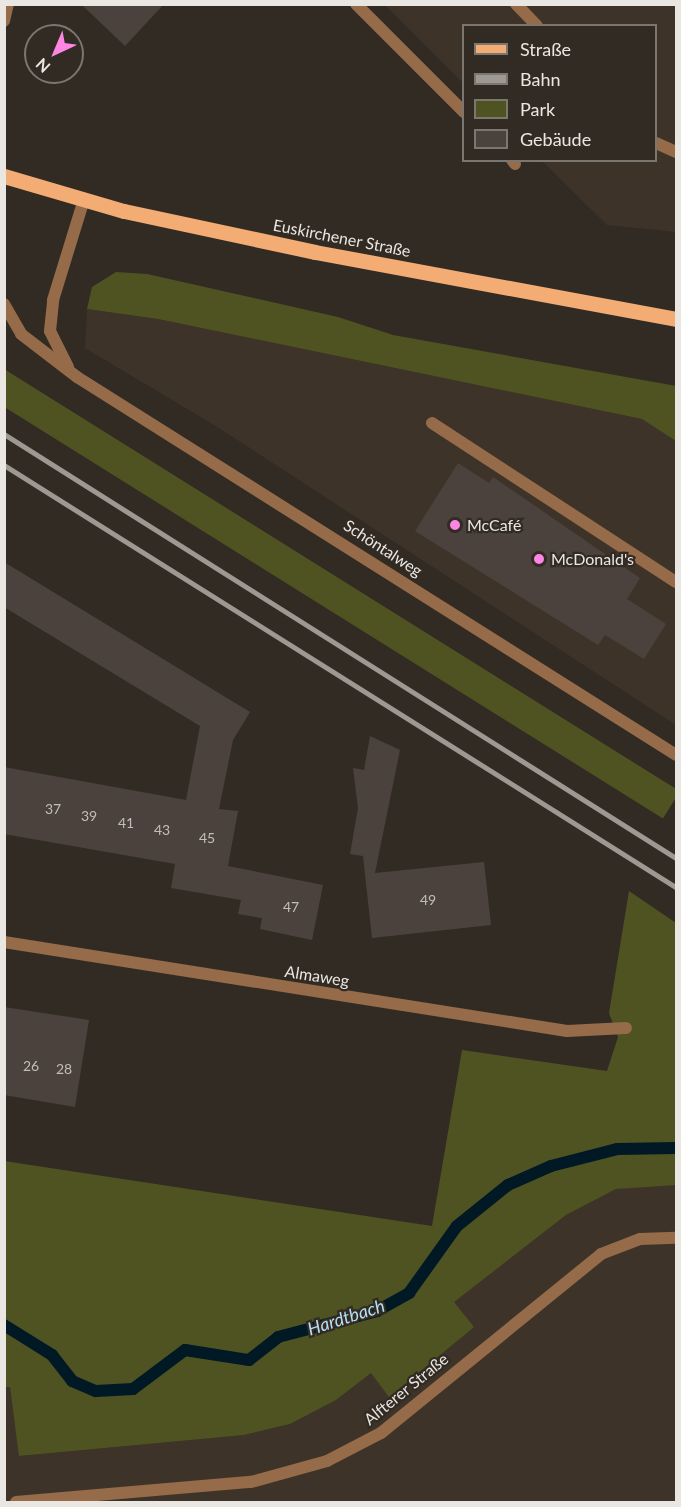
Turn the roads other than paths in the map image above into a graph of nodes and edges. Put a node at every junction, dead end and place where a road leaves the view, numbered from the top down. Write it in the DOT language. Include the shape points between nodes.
graph roads {
  1 [pos="8,4"];
  2 [pos="356,4"];
  3 [pos="516,4"];
  4 [pos="4,21"];
  5 [pos="535,24"];
  6 [pos="462,110"];
  7 [pos="657,144"];
  8 [pos="676,152"];
  9 [pos="4,176"];
  10 [pos="84,200"];
  11 [pos="4,304"];
  12 [pos="676,318"];
  13 [pos="70,371"];
  14 [pos="432,423"];
  15 [pos="676,582"];
  16 [pos="676,755"];
  17 [pos="4,942"];
  18 [pos="626,1028"];
  19 [pos="676,1238"];
  20 [pos="16,1503"];
  1 -- 4 [label="street"];
  2 -- 6 [label="street"];
  3 -- 5 [label="street"];
  7 -- 8 [label="street"];
  9 -- 10 [label="main road, Euskirchener Straße"];
  10 -- 12 [label="main road, Euskirchener Straße" via="315,252"];
  10 -- 13 [label="street" via="53,300 50,331"];
  11 -- 13 [label="street, Schöntalweg" via="21,334"];
  13 -- 16 [label="street, Schöntalweg"];
  14 -- 15 [label="street"];
  17 -- 18 [label="street, Almaweg" via="567,1030"];
  19 -- 20 [label="street, Alfterer Straße" via="640,1239 601,1254 381,1433 327,1461 251,1482"];
}
